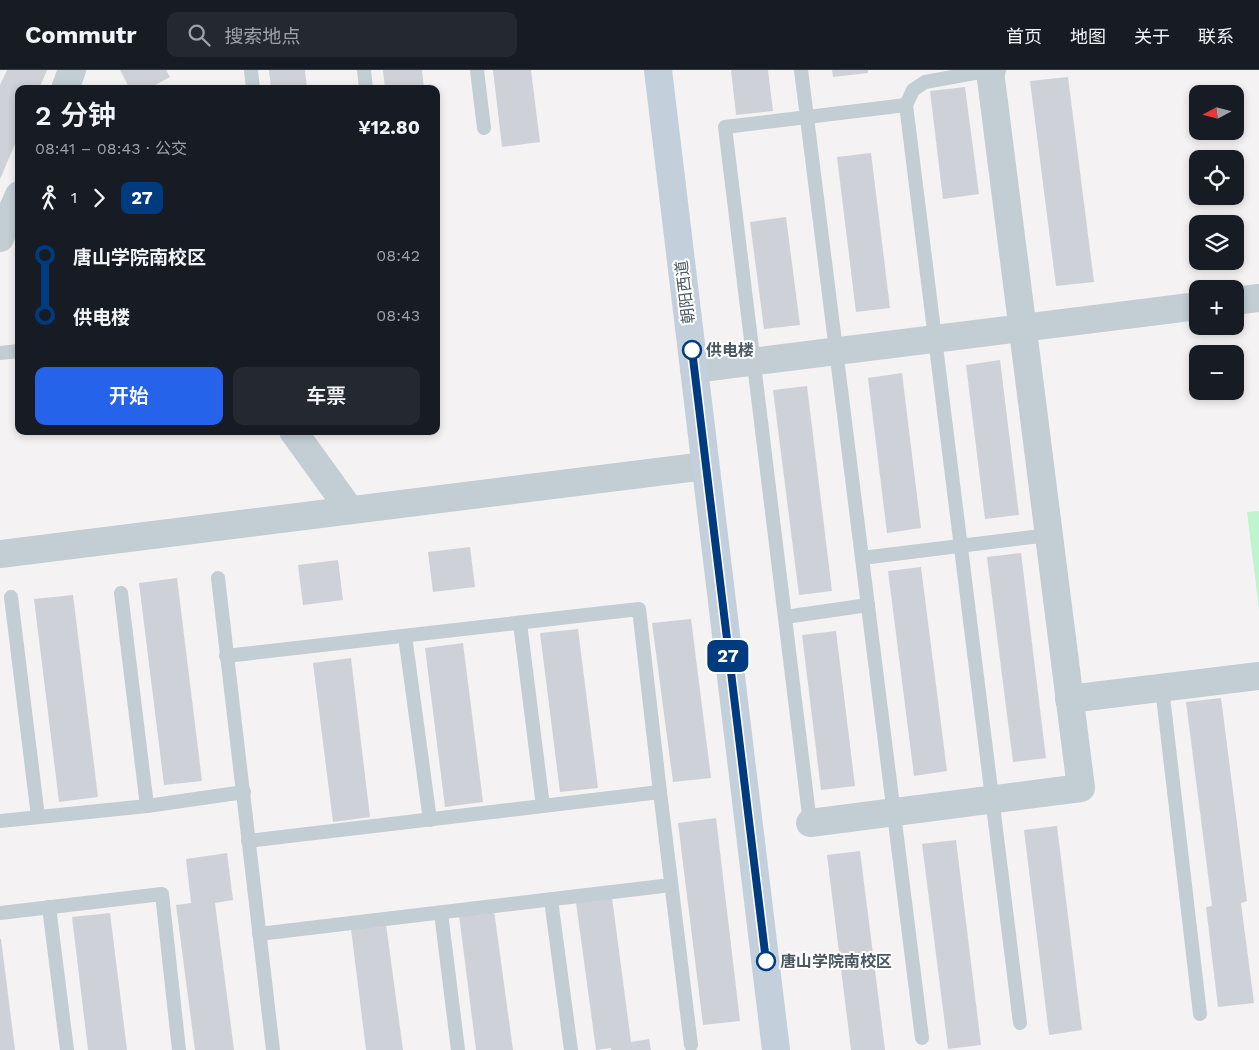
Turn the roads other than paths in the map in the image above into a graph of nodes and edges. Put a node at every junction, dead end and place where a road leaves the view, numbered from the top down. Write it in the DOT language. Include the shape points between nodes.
graph roads {
  1 [pos="72,70"];
  2 [pos="251,70"];
  3 [pos="364,70"];
  4 [pos="477,70"];
  5 [pos="658,70"];
  6 [pos="802,70"];
  7 [pos="991,70"];
  8 [pos="66,85"];
  9 [pos="253,85"];
  10 [pos="366,85"];
  11 [pos="906,105"];
  12 [pos="807,117"];
  13 [pos="484,128"];
  14 [pos="15,204"];
  15 [pos="0,238"];
  16 [pos="1259,298"];
  17 [pos="1244,300"];
  18 [pos="1189,307"];
  19 [pos="1023,328"];
  20 [pos="935,339"];
  21 [pos="15,351"];
  22 [pos="836,351"];
  23 [pos="0,353"];
  24 [pos="754,362"];
  25 [pos="694,369"];
  26 [pos="296,435"];
  27 [pos="705,466"];
  28 [pos="350,510"];
  29 [pos="1049,535"];
  30 [pos="961,546"];
  31 [pos="0,554"];
  32 [pos="862,558"];
  33 [pos="218,578"];
  34 [pos="120,593"];
  35 [pos="12,598"];
  36 [pos="868,605"];
  37 [pos="785,617"];
  38 [pos="520,623"];
  39 [pos="405,636"];
  40 [pos="226,656"];
  41 [pos="1259,676"];
  42 [pos="1162,688"];
  43 [pos="1069,699"];
  44 [pos="244,792"];
  45 [pos="660,792"];
  46 [pos="992,800"];
  47 [pos="147,806"];
  48 [pos="543,806"];
  49 [pos="894,812"];
  50 [pos="38,817"];
  51 [pos="430,820"];
  52 [pos="0,821"];
  53 [pos="810,823"];
  54 [pos="248,841"];
  55 [pos="671,886"];
  56 [pos="551,900"];
  57 [pos="50,907"];
  58 [pos="0,912"];
  59 [pos="441,913"];
  60 [pos="259,934"];
  61 [pos="1200,1014"];
  62 [pos="1020,1023"];
  63 [pos="922,1038"];
  64 [pos="691,1045"];
  65 [pos="67,1050"];
  66 [pos="179,1050"];
  67 [pos="273,1050"];
  68 [pos="458,1050"];
  69 [pos="571,1050"];
  70 [pos="776,1050"];
  1 -- 8 [label="street"];
  2 -- 9 [label="lane"];
  3 -- 10 [label="lane"];
  4 -- 13 [label="lane"];
  5 -- 25 [label="main road, 朝阳西道"];
  6 -- 12 [label="lane"];
  7 -- 11 [label="lane" via="925,82 913,90"];
  7 -- 19 [label="street"];
  11 -- 12 [label="lane"];
  11 -- 20 [label="lane"];
  12 -- 22 [label="lane"];
  12 -- 24 [label="lane" via="725,127"];
  14 -- 15 [label="street"];
  16 -- 17 [label="street"];
  18 -- 19 [label="street"];
  19 -- 20 [label="street"];
  19 -- 29 [label="street"];
  20 -- 22 [label="street"];
  20 -- 30 [label="lane"];
  21 -- 23 [label="lane"];
  22 -- 24 [label="street"];
  22 -- 32 [label="lane"];
  24 -- 25 [label="street"];
  24 -- 37 [label="lane"];
  25 -- 27 [label="main road, 朝阳西道"];
  26 -- 28 [label="street"];
  27 -- 28 [label="street"];
  27 -- 70 [label="main road, 朝阳西道"];
  28 -- 31 [label="street"];
  29 -- 30 [label="lane"];
  29 -- 43 [label="street"];
  30 -- 32 [label="lane"];
  30 -- 46 [label="lane"];
  32 -- 36 [label="lane"];
  33 -- 40 [label="lane"];
  34 -- 47 [label="lane"];
  35 -- 50 [label="lane"];
  36 -- 37 [label="lane"];
  36 -- 49 [label="lane"];
  37 -- 53 [label="lane"];
  38 -- 39 [label="lane"];
  38 -- 45 [label="lane" via="639,609"];
  38 -- 48 [label="lane"];
  39 -- 40 [label="lane"];
  39 -- 51 [label="lane"];
  40 -- 44 [label="lane"];
  41 -- 42 [label="street"];
  42 -- 43 [label="street"];
  42 -- 61 [label="lane"];
  43 -- 46 [label="street" via="1081,788"];
  44 -- 47 [label="lane"];
  44 -- 54 [label="lane"];
  45 -- 48 [label="lane"];
  45 -- 55 [label="lane"];
  46 -- 49 [label="street"];
  46 -- 62 [label="lane"];
  47 -- 50 [label="lane"];
  48 -- 51 [label="lane"];
  49 -- 53 [label="street"];
  49 -- 63 [label="lane"];
  50 -- 52 [label="lane"];
  51 -- 54 [label="lane"];
  54 -- 60 [label="lane"];
  55 -- 56 [label="lane"];
  55 -- 64 [label="lane"];
  56 -- 59 [label="lane"];
  56 -- 69 [label="lane"];
  57 -- 58 [label="lane"];
  57 -- 65 [label="lane"];
  57 -- 66 [label="lane" via="162,894"];
  59 -- 60 [label="lane"];
  59 -- 68 [label="lane"];
  60 -- 67 [label="lane"];
}
